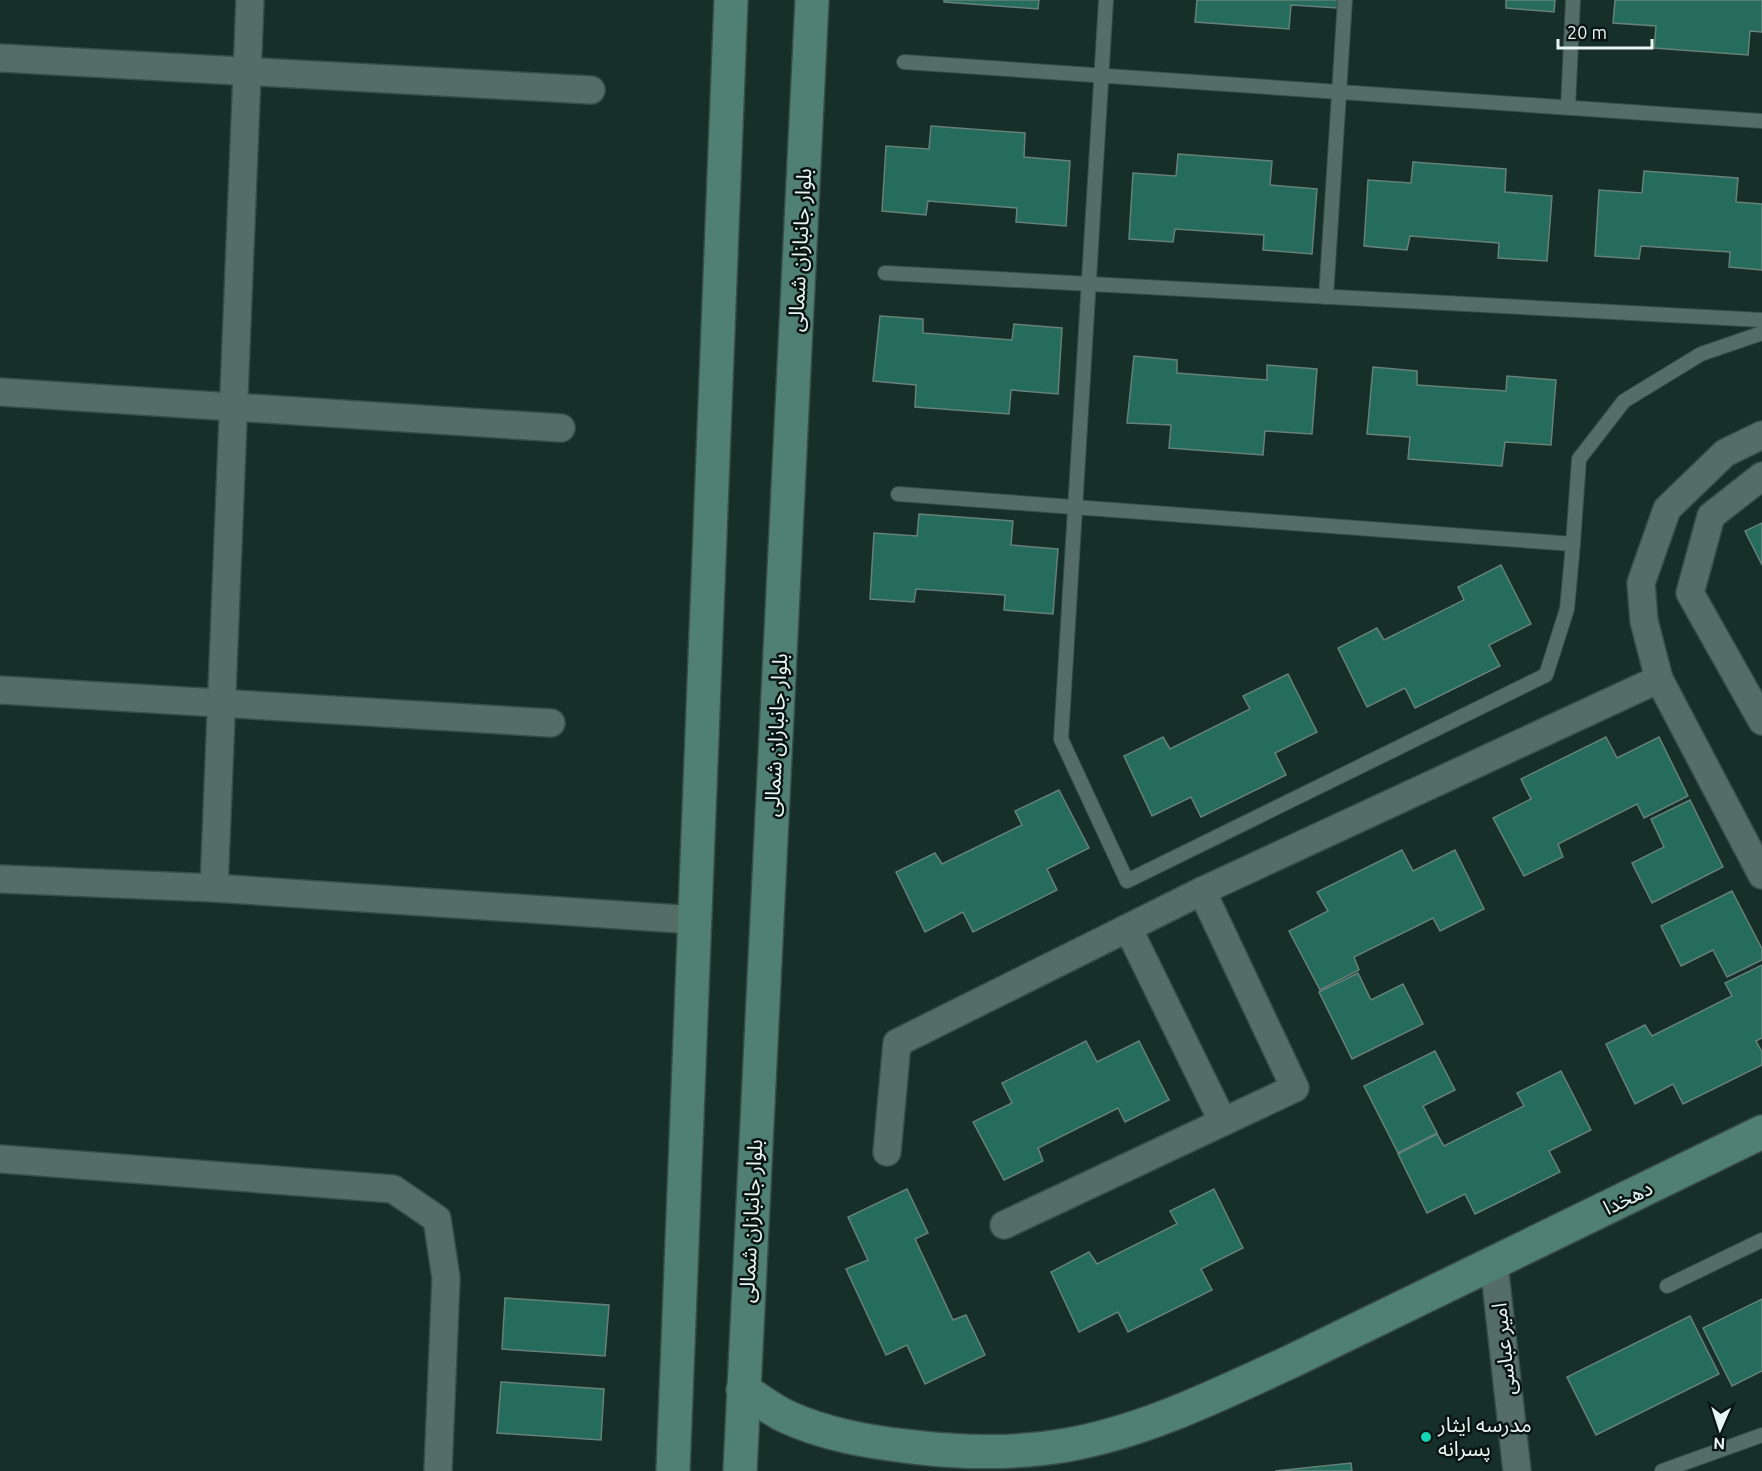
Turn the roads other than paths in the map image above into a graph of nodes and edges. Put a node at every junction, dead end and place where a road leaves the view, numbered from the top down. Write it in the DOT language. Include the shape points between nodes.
graph roads {
  1 [pos="250,0"];
  2 [pos="731,0"];
  3 [pos="812,0"];
  4 [pos="1106,0"];
  5 [pos="1345,0"];
  6 [pos="1573,0"];
  7 [pos="0,58"];
  8 [pos="904,62"];
  9 [pos="247,71"];
  10 [pos="1102,76"];
  11 [pos="591,90"];
  12 [pos="1339,92"];
  13 [pos="1568,107"];
  14 [pos="1762,121"];
  15 [pos="885,273"];
  16 [pos="1089,284"];
  17 [pos="1326,297"];
  18 [pos="1762,320"];
  19 [pos="1762,333"];
  20 [pos="0,392"];
  21 [pos="233,408"];
  22 [pos="561,428"];
  23 [pos="1762,435"];
  24 [pos="1762,476"];
  25 [pos="898,494"];
  26 [pos="1075,507"];
  27 [pos="1573,544"];
  28 [pos="1659,679"];
  29 [pos="0,690"];
  30 [pos="222,704"];
  31 [pos="1762,722"];
  32 [pos="551,723"];
  33 [pos="1762,875"];
  34 [pos="0,879"];
  35 [pos="214,888"];
  36 [pos="1202,891"];
  37 [pos="695,920"];
  38 [pos="1128,928"];
  39 [pos="1223,1122"];
  40 [pos="1762,1132"];
  41 [pos="886,1152"];
  42 [pos="0,1159"];
  43 [pos="1004,1225"];
  44 [pos="1762,1240"];
  45 [pos="1494,1264"];
  46 [pos="1667,1286"];
  47 [pos="743,1390"];
  48 [pos="1762,1435"];
  49 [pos="438,1471"];
  50 [pos="673,1471"];
  51 [pos="740,1471"];
  52 [pos="1517,1471"];
  53 [pos="1662,1471"];
  1 -- 9 [label="street"];
  2 -- 37 [label="main road"];
  3 -- 47 [label="main road, بلوار جانبازان شمالی"];
  4 -- 10 [label="lane"];
  5 -- 12 [label="lane"];
  6 -- 13 [label="lane"];
  7 -- 9 [label="street"];
  8 -- 10 [label="lane"];
  9 -- 11 [label="street"];
  9 -- 21 [label="street"];
  10 -- 12 [label="lane"];
  10 -- 16 [label="lane"];
  12 -- 13 [label="lane"];
  12 -- 17 [label="lane"];
  13 -- 14 [label="lane"];
  15 -- 16 [label="lane"];
  16 -- 17 [label="lane"];
  16 -- 26 [label="lane"];
  17 -- 18 [label="lane"];
  19 -- 27 [label="lane" via="1701,354 1624,401 1579,459"];
  20 -- 21 [label="street"];
  21 -- 22 [label="street"];
  21 -- 30 [label="street"];
  23 -- 28 [label="street" via="1725,453 1667,509 1641,584 1644,621"];
  24 -- 31 [label="street" via="1711,516 1690,593"];
  25 -- 26 [label="lane"];
  26 -- 27 [label="lane"];
  26 -- 27 [label="lane" via="1061,739 1127,881 1546,675 1568,609"];
  28 -- 33 [label="street"];
  28 -- 36 [label="street"];
  29 -- 30 [label="street"];
  30 -- 32 [label="street"];
  30 -- 35 [label="street"];
  34 -- 35 [label="street"];
  35 -- 37 [label="street"];
  36 -- 38 [label="street"];
  36 -- 39 [label="street" via="1295,1088"];
  37 -- 50 [label="main road"];
  38 -- 39 [label="street"];
  38 -- 41 [label="street" via="897,1043"];
  39 -- 43 [label="street"];
  40 -- 45 [label="main road, دهخدا"];
  42 -- 49 [label="street" via="393,1189 437,1219 446,1278"];
  44 -- 46 [label="lane"];
  45 -- 47 [label="main road, دهخدا" via="1226,1392 1163,1417 1067,1445 1001,1452 881,1443 837,1435 784,1416"];
  45 -- 52 [label="street, امیر عباسی"];
  47 -- 51 [label="main road, بلوار جانبازان شمالی"];
  48 -- 53 [label="lane"];
}
